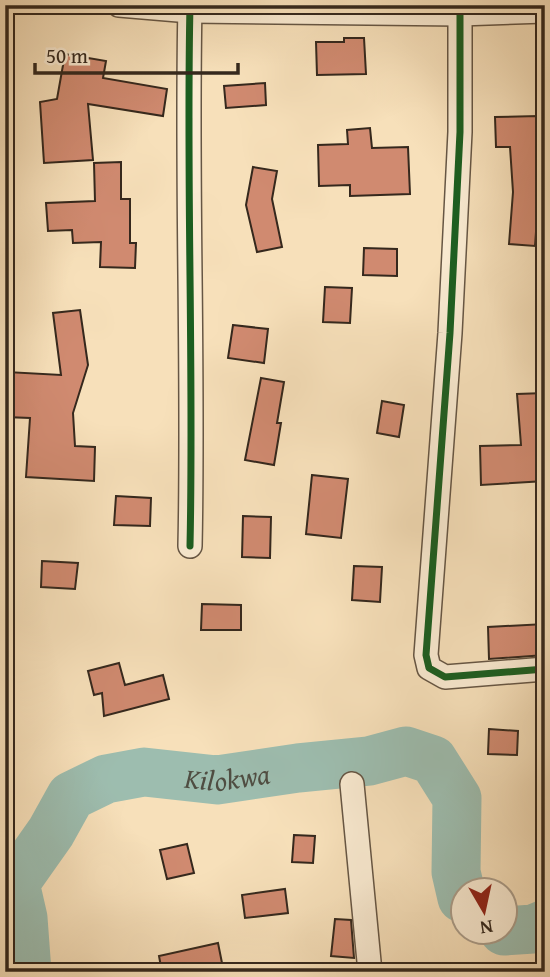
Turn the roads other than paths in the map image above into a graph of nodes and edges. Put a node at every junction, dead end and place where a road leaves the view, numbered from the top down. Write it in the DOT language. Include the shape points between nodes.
graph roads {
  1 [pos="119,5"];
  2 [pos="190,8"];
  3 [pos="460,10"];
  4 [pos="545,11"];
  5 [pos="190,546"];
  6 [pos="545,669"];
  7 [pos="352,784"];
  8 [pos="370,972"];
  1 -- 2 [label="street"];
  2 -- 3 [label="street"];
  2 -- 5 [label="street"];
  3 -- 4 [label="street"];
  3 -- 6 [label="street" via="460,132 450,333 426,654 429,668 445,677"];
  7 -- 8 [label="street"];
}
